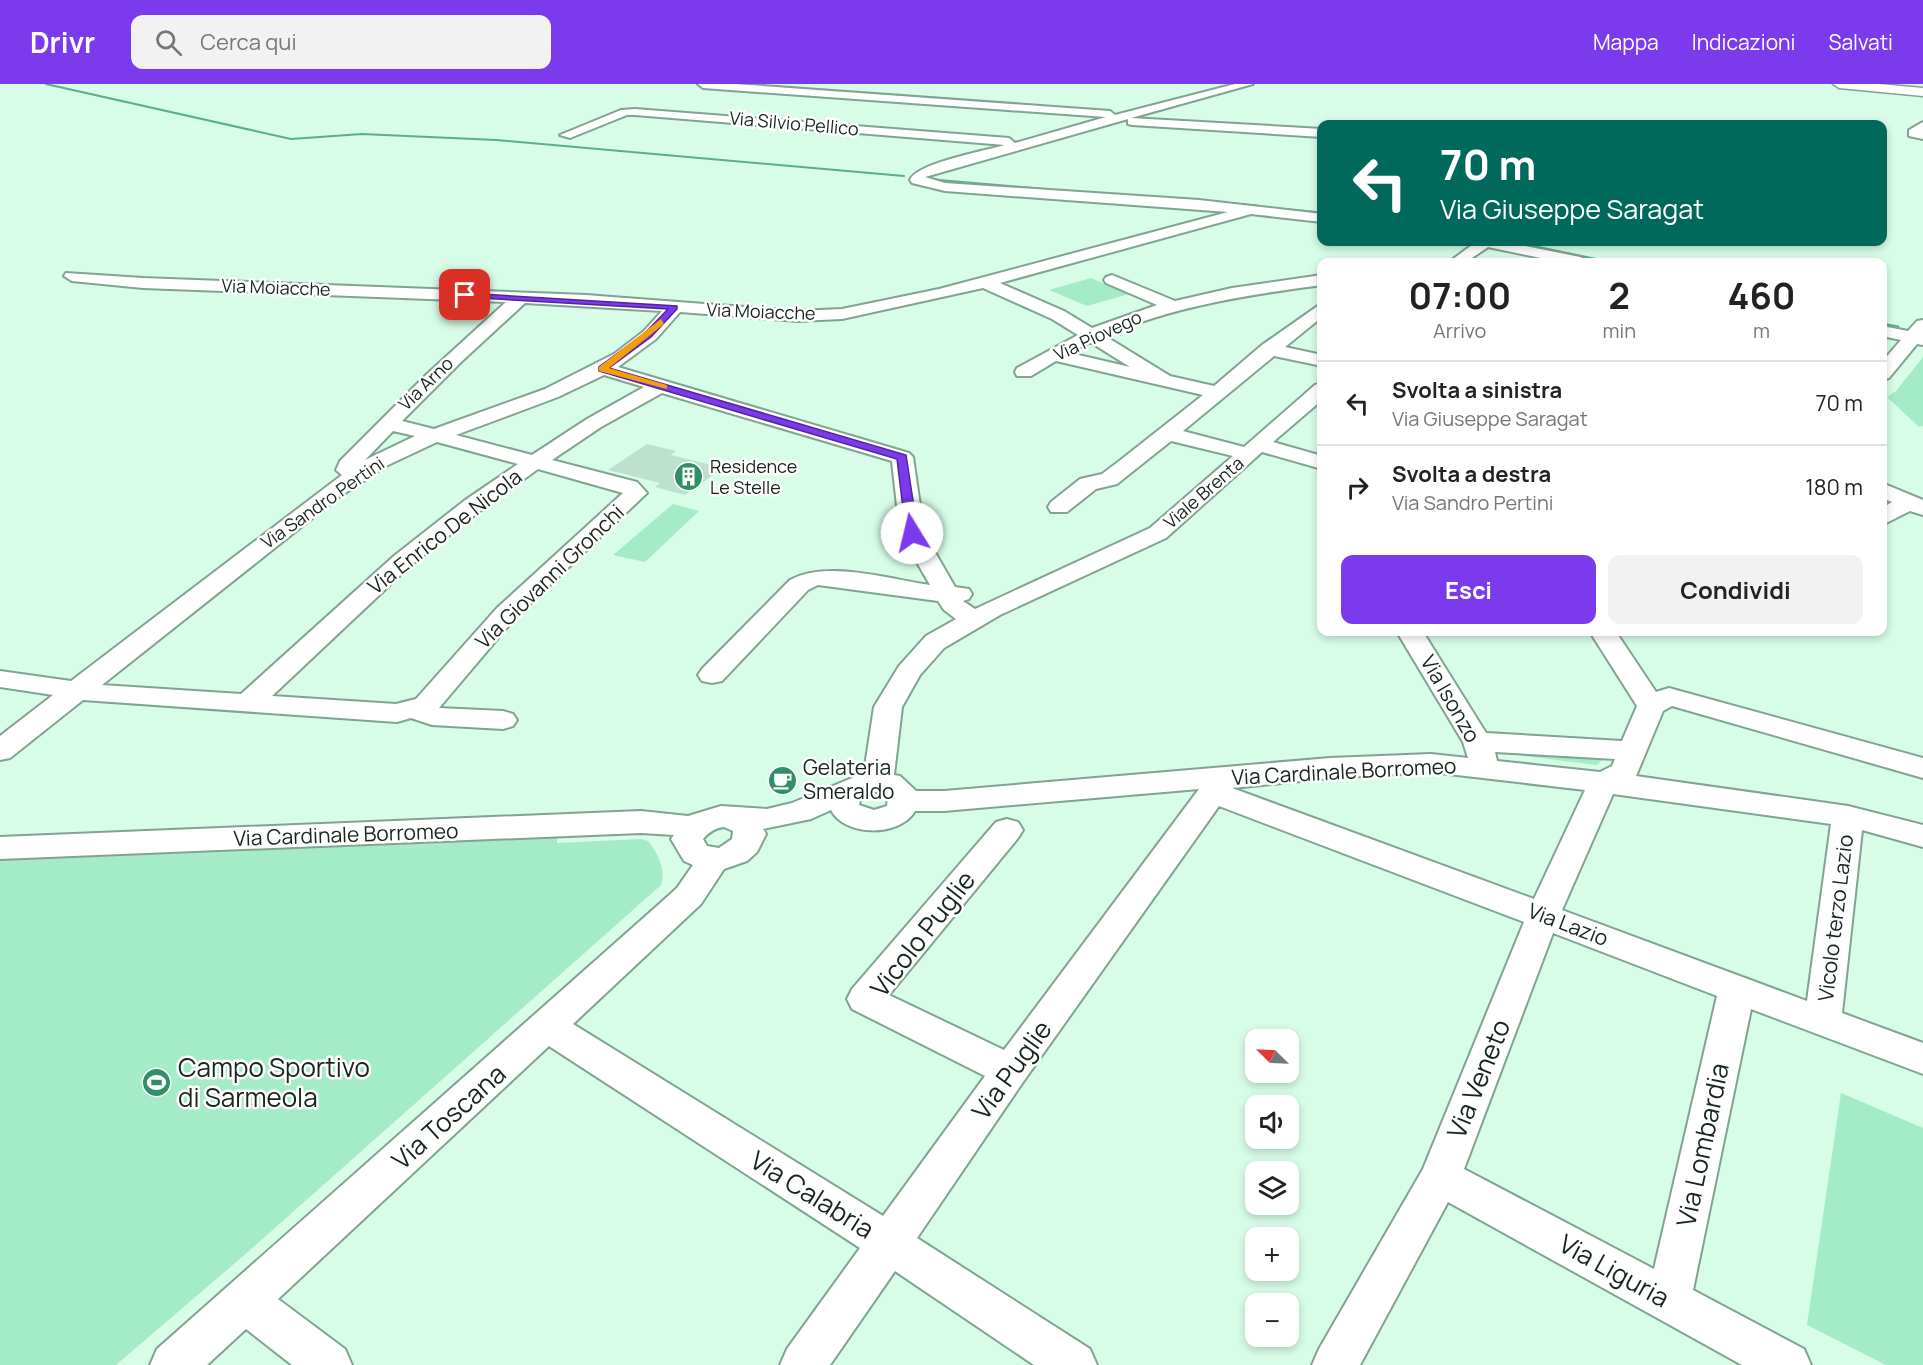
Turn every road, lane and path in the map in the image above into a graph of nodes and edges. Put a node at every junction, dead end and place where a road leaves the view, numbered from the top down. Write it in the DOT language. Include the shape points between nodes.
graph roads {
  1 [pos="1248,84"];
  2 [pos="1839,84"];
  3 [pos="703,85"];
  4 [pos="1923,92"];
  5 [pos="1124,118"];
  6 [pos="1923,126"];
  7 [pos="1317,133"];
  8 [pos="566,135"];
  9 [pos="1923,135"];
  10 [pos="1026,144"];
  11 [pos="1229,214"];
  12 [pos="1317,217"];
  13 [pos="1479,246"];
  14 [pos="1504,246"];
  15 [pos="1463,258"];
  16 [pos="1561,258"];
  17 [pos="72,276"];
  18 [pos="1112,280"];
  19 [pos="1317,281"];
  20 [pos="984,282"];
  21 [pos="522,297"];
  22 [pos="1173,306"];
  23 [pos="675,307"];
  24 [pos="1317,312"];
  25 [pos="1887,331"];
  26 [pos="1920,334"];
  27 [pos="1091,335"];
  28 [pos="1268,349"];
  29 [pos="1054,354"];
  30 [pos="1317,361"];
  31 [pos="1887,366"];
  32 [pos="603,369"];
  33 [pos="1024,372"];
  34 [pos="1163,379"];
  35 [pos="660,386"];
  36 [pos="1215,392"];
  37 [pos="1317,392"];
  38 [pos="395,425"];
  39 [pos="1169,434"];
  40 [pos="434,435"];
  41 [pos="1254,449"];
  42 [pos="535,462"];
  43 [pos="1317,462"];
  44 [pos="358,473"];
  45 [pos="1887,492"];
  46 [pos="1915,506"];
  47 [pos="1059,507"];
  48 [pos="1887,516"];
  49 [pos="946,595"];
  50 [pos="982,615"];
  51 [pos="1412,636"];
  52 [pos="1606,636"];
  53 [pos="712,675"];
  54 [pos="0,680"];
  55 [pos="77,691"];
  56 [pos="249,702"];
  57 [pos="1651,706"];
  58 [pos="414,709"];
  59 [pos="502,720"];
  60 [pos="0,751"];
  61 [pos="1633,751"];
  62 [pos="1481,755"];
  63 [pos="1923,768"];
  64 [pos="878,781"];
  65 [pos="1603,783"];
  66 [pos="1218,785"];
  67 [pos="904,801"];
  68 [pos="852,806"];
  69 [pos="1848,816"];
  70 [pos="1007,830"];
  71 [pos="1923,836"];
  72 [pos="723,838"];
  73 [pos="0,848"];
  74 [pos="1543,916"];
  75 [pos="1737,989"];
  76 [pos="1823,1021"];
  77 [pos="548,1027"];
  78 [pos="1923,1059"];
  79 [pos="1010,1071"];
  80 [pos="1440,1177"];
  81 [pos="889,1243"];
  82 [pos="245,1301"];
  83 [pos="1669,1301"];
  84 [pos="173,1365"];
  85 [pos="329,1365"];
  86 [pos="803,1365"];
  87 [pos="1074,1365"];
  88 [pos="1335,1365"];
  89 [pos="1788,1365"];
  1 -- 5 [label="street, Via Silvio Pellico"];
  2 -- 4 [label="main road"];
  3 -- 5 [label="street, Via Silvio Pellico"];
  5 -- 7 [label="street, Via Silvio Pellico"];
  5 -- 10 [label="street, Via Silvio Pellico"];
  6 -- 9 [label="street" via="1912,133"];
  8 -- 10 [label="street, Via Silvio Pellico" via="625,112 635,112"];
  10 -- 11 [label="street, Via Silvio Pellico" via="933,169 919,175 918,180 945,187"];
  11 -- 12 [label="street, Via Moiacche" via="1250,210"];
  11 -- 20 [label="street, Via Moiacche"];
  13 -- 15 [label="street"];
  14 -- 16 [label="street"];
  17 -- 21 [label="street, Via Moiacche" via="143,283"];
  18 -- 22 [label="street, Via Piovego"];
  19 -- 22 [label="street, Via Piovego"];
  20 -- 23 [label="street, Via Moiacche" via="842,314 798,316"];
  20 -- 27 [label="street" via="1058,315"];
  21 -- 23 [label="street, Via Moiacche"];
  21 -- 44 [label="street, Via Arno" via="386,423 348,466 347,470"];
  22 -- 27 [label="street, Via Piovego"];
  23 -- 32 [label="street, Via Sandro Pertini" via="648,335"];
  24 -- 28 [label="street"];
  25 -- 26 [label="street"];
  26 -- 31 [label="street"];
  27 -- 29 [label="street, Via Piovego"];
  27 -- 34 [label="street"];
  28 -- 30 [label="street"];
  28 -- 36 [label="street"];
  29 -- 33 [label="street, Via Piovego"];
  29 -- 34 [label="street"];
  32 -- 35 [label="street"];
  32 -- 40 [label="street, Via Sandro Pertini" via="555,392"];
  34 -- 36 [label="street"];
  35 -- 42 [label="street"];
  35 -- 49 [label="street" via="902,457 912,533"];
  36 -- 39 [label="street"];
  37 -- 41 [label="street, Viale Brenta"];
  38 -- 40 [label="street, Via Enrico De Nicola"];
  39 -- 41 [label="street"];
  39 -- 47 [label="street" via="1109,479 1088,484"];
  40 -- 42 [label="street, Via Enrico De Nicola"];
  40 -- 44 [label="street, Via Sandro Pertini"];
  41 -- 43 [label="street"];
  41 -- 50 [label="street, Viale Brenta" via="1158,533"];
  42 -- 56 [label="street, Via Enrico De Nicola" via="402,561"];
  42 -- 58 [label="street, Via Giovanni Gronchi" via="629,487 635,492 506,613 426,705"];
  44 -- 55 [label="street, Via Sandro Pertini"];
  45 -- 46 [label="street"];
  46 -- 48 [label="street"];
  49 -- 50 [label="street" via="953,605"];
  49 -- 53 [label="street" via="812,578 799,585"];
  50 -- 64 [label="street, Viale Brenta" via="935,642 909,672 888,706"];
  51 -- 62 [label="street, Via Isonzo"];
  52 -- 57 [label="street"];
  54 -- 55 [label="street"];
  55 -- 56 [label="street"];
  55 -- 60 [label="street, Via Sandro Pertini"];
  56 -- 58 [label="street" via="397,713"];
  57 -- 61 [label="street"];
  57 -- 63 [label="street" via="1669,696"];
  58 -- 59 [label="street" via="432,716"];
  61 -- 62 [label="street"];
  61 -- 65 [label="street" via="1624,772"];
  62 -- 65 [label="street, Via Cardinale Borromeo"];
  62 -- 66 [label="street, Via Cardinale Borromeo"];
  64 -- 67 [label="street" via="897,788"];
  64 -- 68 [label="street" via="854,786"];
  65 -- 69 [label="street, Via Cardinale Borromeo"];
  65 -- 74 [label="street, Via Veneto"];
  66 -- 67 [label="street, Via Cardinale Borromeo"];
  66 -- 74 [label="street, Via Lazio"];
  66 -- 79 [label="street, Via Puglie"];
  67 -- 68 [label="street" via="898,813 884,820"];
  68 -- 72 [label="street" via="769,832"];
  69 -- 71 [label="street, Via Cardinale Borromeo"];
  69 -- 76 [label="street, Vicolo terzo Lazio"];
  70 -- 79 [label="street, Vicolo Puglie" via="865,999"];
  72 -- 73 [label="street, Via Cardinale Borromeo" via="681,825 641,822"];
  72 -- 77 [label="street, Via Toscana" via="689,896"];
  74 -- 75 [label="street, Via Lazio"];
  74 -- 80 [label="street, Via Veneto"];
  75 -- 76 [label="street, Via Lazio"];
  75 -- 83 [label="street, Via Lombardia"];
  76 -- 78 [label="street, Via Lazio"];
  77 -- 81 [label="street, Via Calabria"];
  77 -- 82 [label="street, Via Toscana"];
  79 -- 81 [label="street, Via Puglie"];
  80 -- 83 [label="street, Via Liguria"];
  80 -- 88 [label="street, Via Veneto"];
  81 -- 86 [label="street, Via Puglie"];
  81 -- 87 [label="street, Via Calabria"];
  82 -- 84 [label="street, Via Toscana"];
  82 -- 85 [label="street"];
  83 -- 89 [label="street, Via Liguria"];
}
